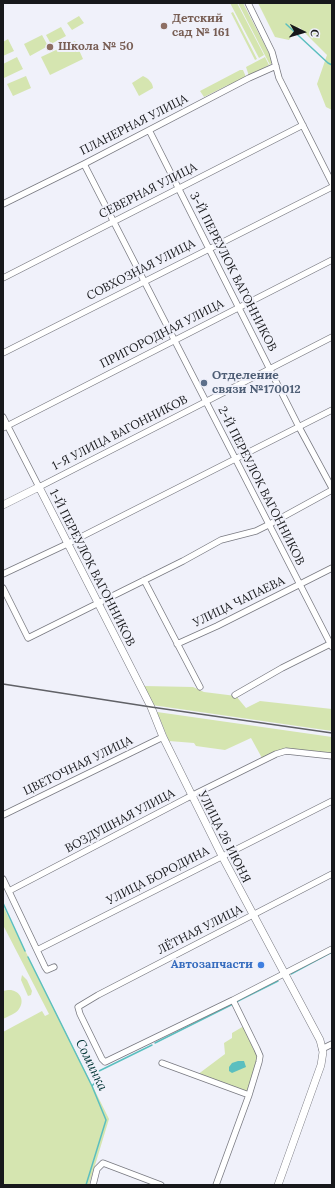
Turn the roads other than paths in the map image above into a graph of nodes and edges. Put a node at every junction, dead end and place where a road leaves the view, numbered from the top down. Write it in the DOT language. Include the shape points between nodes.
graph roads {
  1 [pos="248,3"];
  2 [pos="276,66"];
  3 [pos="303,125"];
  4 [pos="150,130"];
  5 [pos="84,164"];
  6 [pos="332,183"];
  7 [pos="332,187"];
  8 [pos="178,188"];
  9 [pos="3,204"];
  10 [pos="114,222"];
  11 [pos="209,248"];
  12 [pos="332,260"];
  13 [pos="3,278"];
  14 [pos="144,280"];
  15 [pos="239,307"];
  16 [pos="332,337"];
  17 [pos="175,339"];
  18 [pos="3,352"];
  19 [pos="270,368"];
  20 [pos="206,401"];
  21 [pos="332,410"];
  22 [pos="3,417"];
  23 [pos="5,427"];
  24 [pos="299,427"];
  25 [pos="235,460"];
  26 [pos="39,487"];
  27 [pos="332,489"];
  28 [pos="3,505"];
  29 [pos="270,524"];
  30 [pos="68,544"];
  31 [pos="332,568"];
  32 [pos="3,574"];
  33 [pos="144,580"];
  34 [pos="299,584"];
  35 [pos="3,588"];
  36 [pos="98,603"];
  37 [pos="177,644"];
  38 [pos="331,644"];
  39 [pos="200,687"];
  40 [pos="235,695"];
  41 [pos="151,707"];
  42 [pos="163,736"];
  43 [pos="332,756"];
  44 [pos="192,796"];
  45 [pos="332,801"];
  46 [pos="3,815"];
  47 [pos="222,856"];
  48 [pos="332,874"];
  49 [pos="3,879"];
  50 [pos="9,891"];
  51 [pos="252,916"];
  52 [pos="332,949"];
  53 [pos="37,950"];
  54 [pos="54,967"];
  55 [pos="283,973"];
  56 [pos="233,1000"];
  57 [pos="332,1044"];
  58 [pos="322,1049"];
  59 [pos="162,1063"];
  60 [pos="249,1095"];
  61 [pos="93,1185"];
  62 [pos="161,1185"];
  63 [pos="216,1185"];
  64 [pos="278,1185"];
  1 -- 2 [label="street" via="272,52"];
  2 -- 3 [label="street" via="279,78"];
  2 -- 4 [label="street, ПЛАНЕРНАЯ УЛИЦА"];
  3 -- 6 [label="street"];
  3 -- 8 [label="street, СЕВЕРНАЯ УЛИЦА"];
  4 -- 5 [label="street, ПЛАНЕРНАЯ УЛИЦА"];
  4 -- 8 [label="street, 3-Й ПЕРЕУЛОК ВАГОННИКОВ"];
  5 -- 9 [label="street, ПЛАНЕРНАЯ УЛИЦА"];
  5 -- 10 [label="street, 2-Й ПЕРЕУЛОК ВАГОННИКОВ"];
  7 -- 11 [label="street, СОВХОЗНАЯ УЛИЦА"];
  8 -- 10 [label="street, СЕВЕРНАЯ УЛИЦА"];
  8 -- 11 [label="street, 3-Й ПЕРЕУЛОК ВАГОННИКОВ"];
  10 -- 13 [label="street, СЕВЕРНАЯ УЛИЦА"];
  10 -- 14 [label="street, 2-Й ПЕРЕУЛОК ВАГОННИКОВ"];
  11 -- 14 [label="street, СОВХОЗНАЯ УЛИЦА"];
  11 -- 15 [label="street, 3-Й ПЕРЕУЛОК ВАГОННИКОВ"];
  12 -- 15 [label="street, ПРИГОРОДНАЯ УЛИЦА"];
  14 -- 17 [label="street, 2-Й ПЕРЕУЛОК ВАГОННИКОВ"];
  14 -- 18 [label="street, СОВХОЗНАЯ УЛИЦА"];
  15 -- 17 [label="street, ПРИГОРОДНАЯ УЛИЦА"];
  15 -- 19 [label="street, 3-Й ПЕРЕУЛОК ВАГОННИКОВ"];
  16 -- 19 [label="street, 1-Я УЛИЦА ВАГОННИКОВ"];
  17 -- 20 [label="street, 2-Й ПЕРЕУЛОК ВАГОННИКОВ"];
  17 -- 23 [label="street, ПРИГОРОДНАЯ УЛИЦА"];
  19 -- 20 [label="street, 1-Я УЛИЦА ВАГОННИКОВ"];
  19 -- 24 [label="street, 3-Й ПЕРЕУЛОК ВАГОННИКОВ"];
  20 -- 25 [label="street, 2-Й ПЕРЕУЛОК ВАГОННИКОВ"];
  20 -- 26 [label="street, 1-Я УЛИЦА ВАГОННИКОВ"];
  21 -- 24 [label="street"];
  22 -- 23 [label="street, 1-Й ПЕРЕУЛОК ВАГОННИКОВ"];
  23 -- 26 [label="street, 1-Й ПЕРЕУЛОК ВАГОННИКОВ"];
  24 -- 25 [label="street"];
  24 -- 27 [label="street, 3-Й ПЕРЕУЛОК ВАГОННИКОВ"];
  25 -- 29 [label="street, 2-Й ПЕРЕУЛОК ВАГОННИКОВ"];
  25 -- 30 [label="street"];
  26 -- 28 [label="main road, 1-Я УЛИЦА ВАГОННИКОВ"];
  26 -- 30 [label="main road, 1-Й ПЕРЕУЛОК ВАГОННИКОВ"];
  27 -- 29 [label="street"];
  29 -- 33 [label="street" via="256,531 221,540 183,562"];
  29 -- 34 [label="street, 2-Й ПЕРЕУЛОК ВАГОННИКОВ"];
  30 -- 32 [label="street"];
  30 -- 36 [label="main road, 1-Й ПЕРЕУЛОК ВАГОННИКОВ"];
  31 -- 34 [label="street, УЛИЦА ЧАПАЕВА"];
  33 -- 36 [label="street"];
  33 -- 37 [label="street"];
  34 -- 37 [label="street, УЛИЦА ЧАПАЕВА"];
  34 -- 38 [label="street, 2-Й ПЕРЕУЛОК ВАГОННИКОВ"];
  35 -- 36 [label="street" via="28,638"];
  36 -- 41 [label="main road, 1-Й ПЕРЕУЛОК ВАГОННИКОВ"];
  37 -- 39 [label="street"];
  38 -- 40 [label="street"];
  41 -- 42 [label="main road, УЛИЦА 26 ИЮНЯ"];
  42 -- 44 [label="main road, УЛИЦА 26 ИЮНЯ"];
  42 -- 46 [label="street, ЦВЕТОЧНАЯ УЛИЦА"];
  43 -- 44 [label="street, ВОЗДУШНАЯ УЛИЦА" via="286,751"];
  44 -- 47 [label="main road, УЛИЦА 26 ИЮНЯ"];
  44 -- 50 [label="street, ВОЗДУШНАЯ УЛИЦА"];
  45 -- 47 [label="street, УЛИЦА БОРОДИНА"];
  47 -- 51 [label="main road, УЛИЦА 26 ИЮНЯ"];
  47 -- 53 [label="street, УЛИЦА БОРОДИНА"];
  48 -- 51 [label="street, ЛЁТНАЯ УЛИЦА"];
  49 -- 50 [label="street"];
  50 -- 53 [label="street"];
  51 -- 55 [label="main road, УЛИЦА 26 ИЮНЯ"];
  51 -- 56 [label="street, ЛЁТНАЯ УЛИЦА" via="98,995 78,1008 105,1062"];
  52 -- 55 [label="street"];
  53 -- 54 [label="street" via="47,970"];
  55 -- 56 [label="street"];
  55 -- 58 [label="main road, УЛИЦА 26 ИЮНЯ" via="319,1038"];
  56 -- 60 [label="street" via="260,1056"];
  57 -- 58 [label="street"];
  58 -- 64 [label="main road" via="320,1068"];
  59 -- 60 [label="street"];
  60 -- 63 [label="street"];
  61 -- 62 [label="street" via="97,1170 103,1163"];
}
